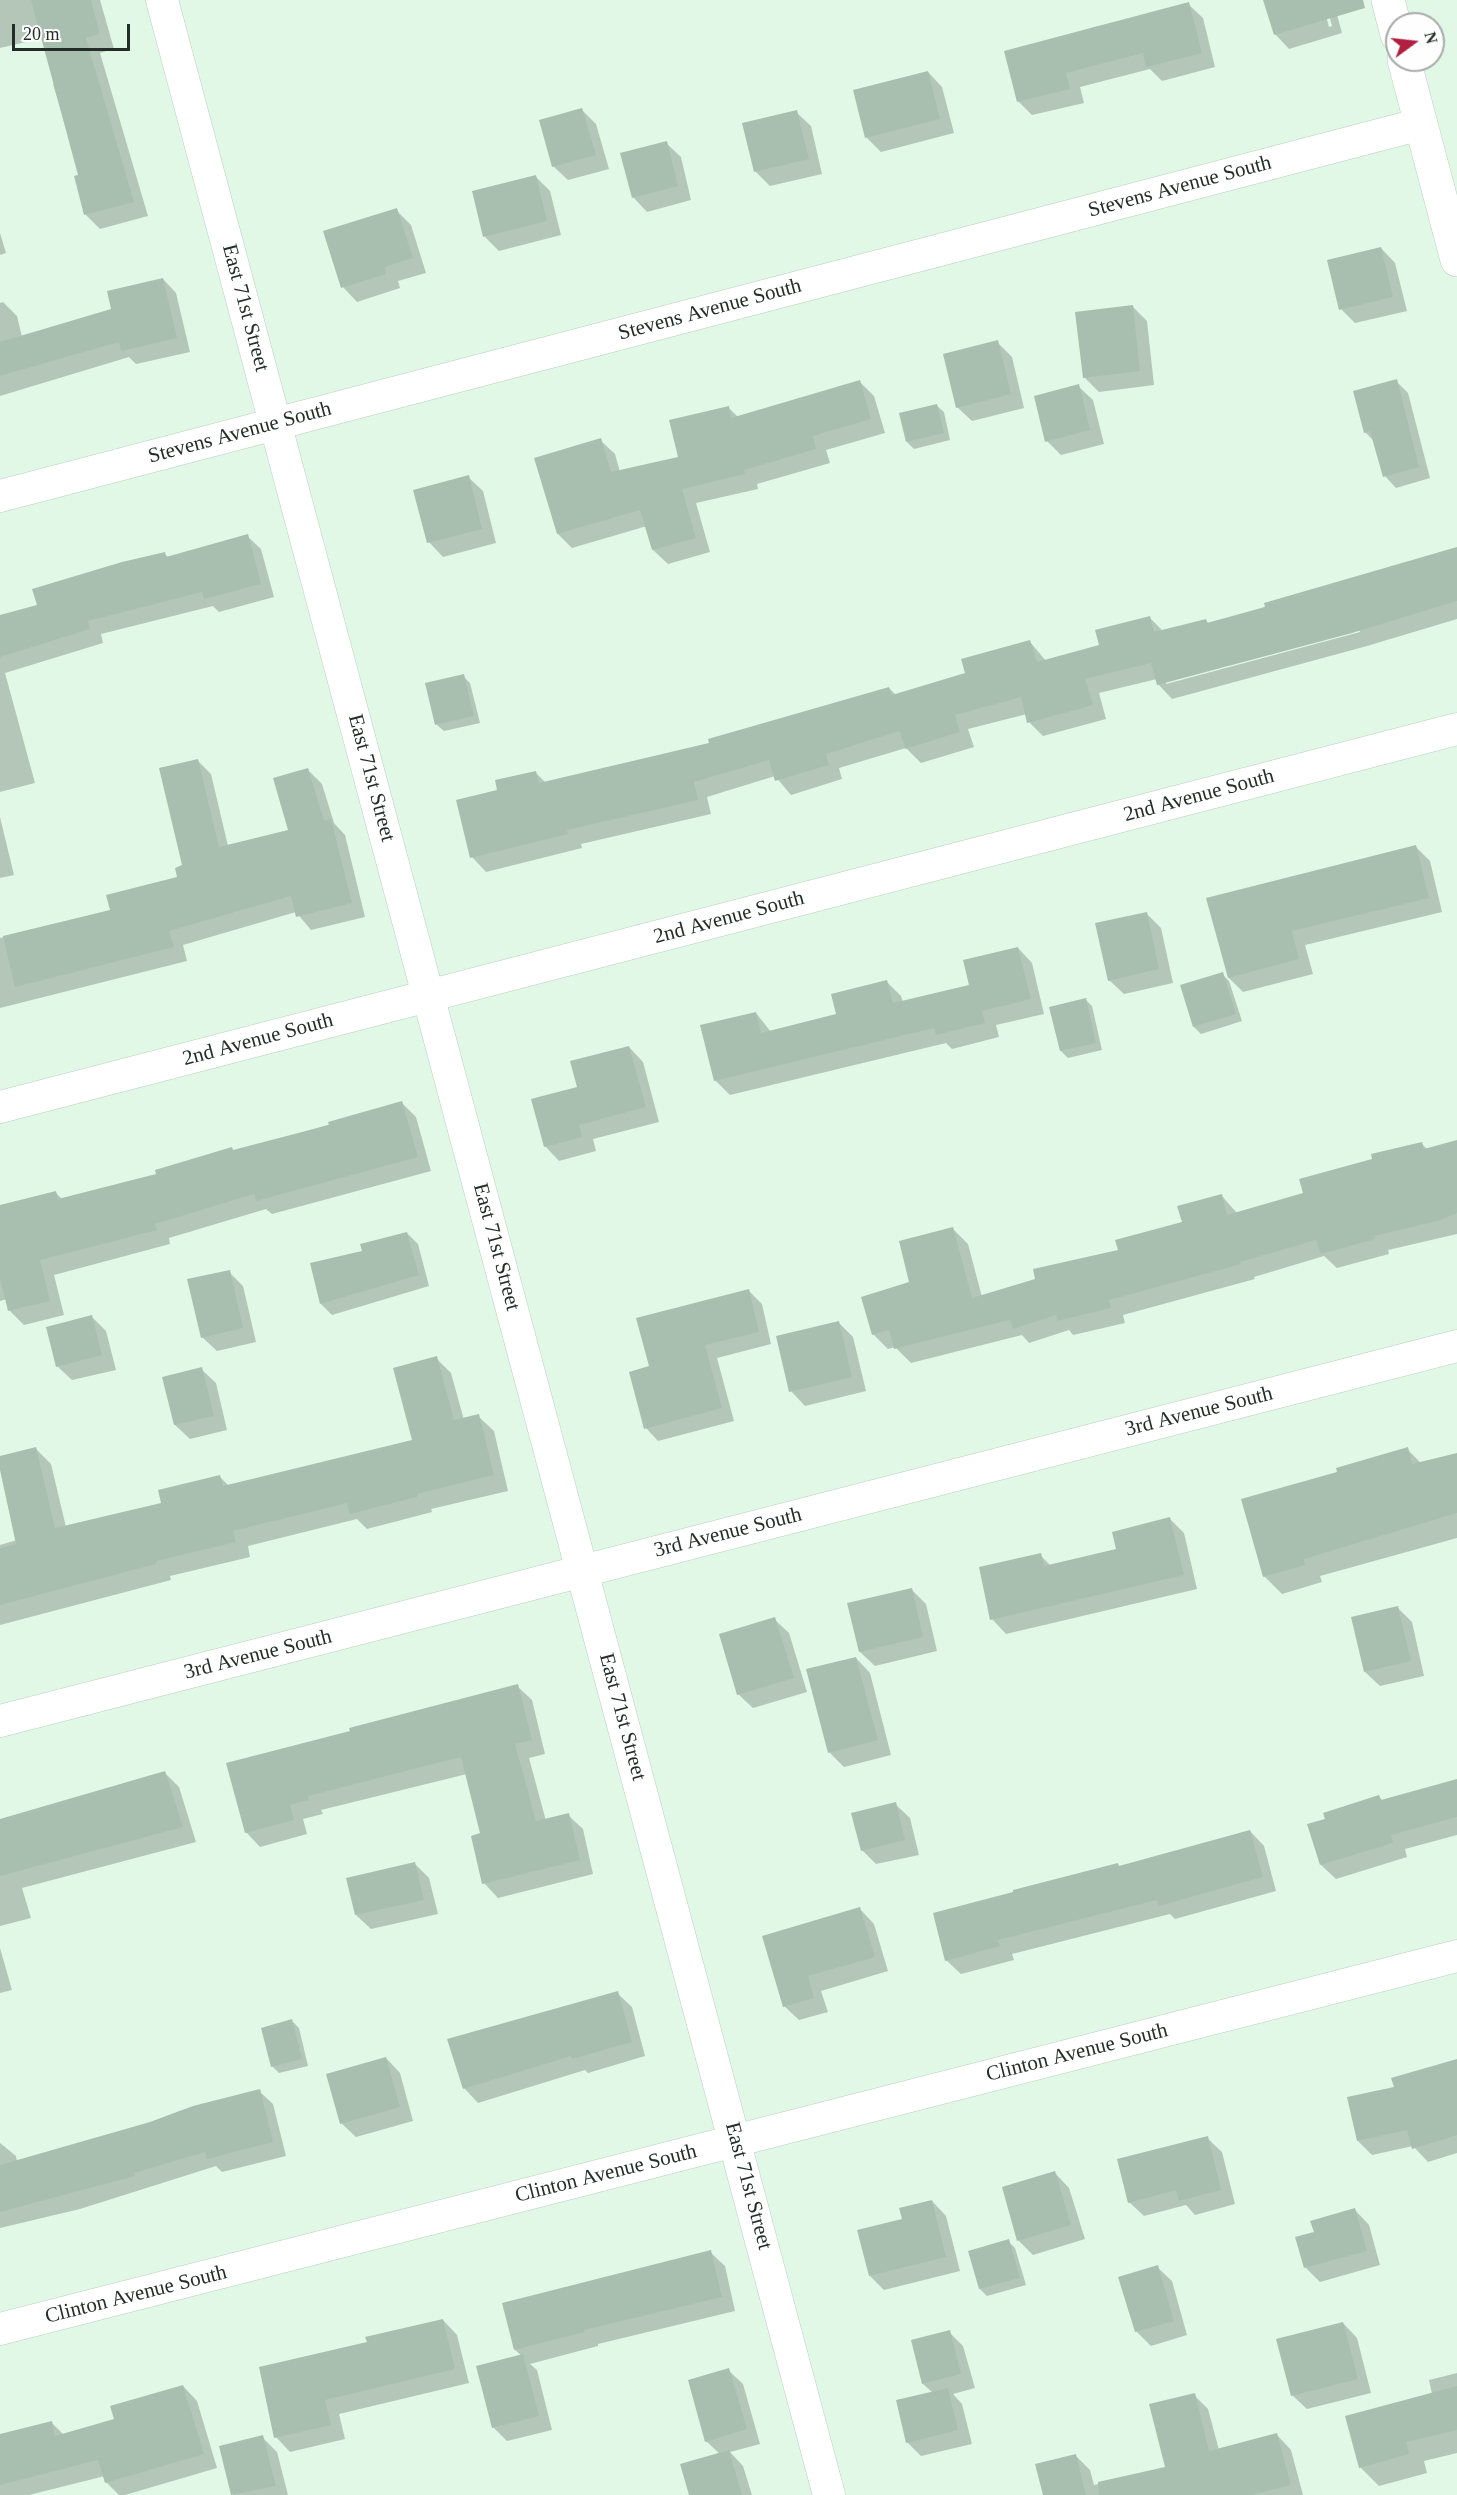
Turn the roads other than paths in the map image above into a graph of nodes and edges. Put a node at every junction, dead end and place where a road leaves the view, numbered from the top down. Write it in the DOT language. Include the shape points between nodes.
graph roads {
  1 [pos="162,0"];
  2 [pos="1407,72"];
  3 [pos="1420,124"];
  4 [pos="1457,260"];
  5 [pos="276,424"];
  6 [pos="0,496"];
  7 [pos="1457,729"];
  8 [pos="429,996"];
  9 [pos="0,1107"];
  10 [pos="1457,1346"];
  11 [pos="583,1571"];
  12 [pos="0,1721"];
  13 [pos="1457,1956"];
  14 [pos="736,2141"];
  15 [pos="0,2330"];
  16 [pos="830,2495"];
  1 -- 5 [label="street, East 71st Street"];
  2 -- 3 [label="street"];
  3 -- 4 [label="street"];
  3 -- 5 [label="street, Stevens Avenue South"];
  5 -- 6 [label="street, Stevens Avenue South"];
  5 -- 8 [label="street, East 71st Street"];
  7 -- 8 [label="street, 2nd Avenue South"];
  8 -- 9 [label="street, 2nd Avenue South"];
  8 -- 11 [label="street, East 71st Street"];
  10 -- 11 [label="street, 3rd Avenue South"];
  11 -- 12 [label="street, 3rd Avenue South"];
  11 -- 14 [label="street, East 71st Street"];
  13 -- 14 [label="street, Clinton Avenue South"];
  14 -- 15 [label="street, Clinton Avenue South"];
  14 -- 16 [label="street, East 71st Street"];
}
